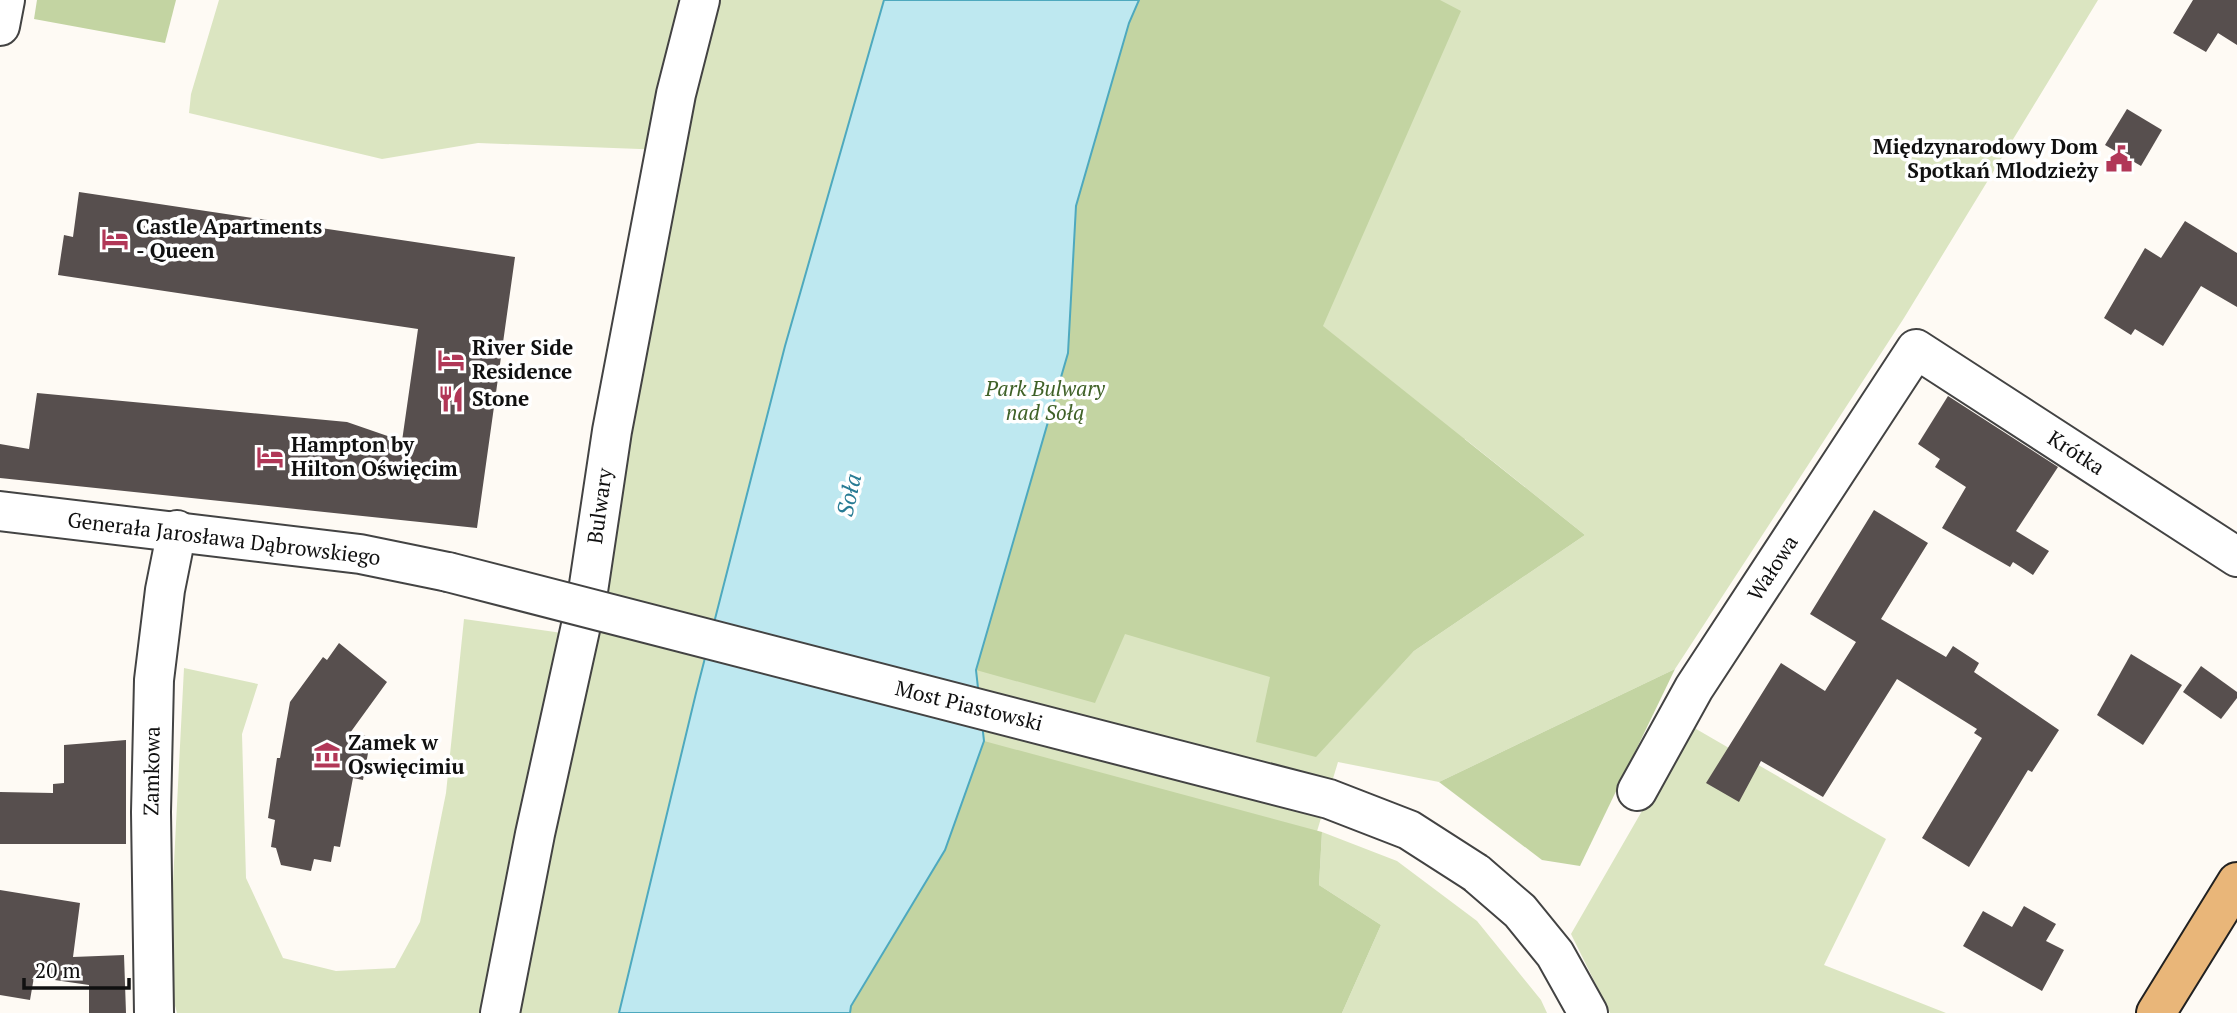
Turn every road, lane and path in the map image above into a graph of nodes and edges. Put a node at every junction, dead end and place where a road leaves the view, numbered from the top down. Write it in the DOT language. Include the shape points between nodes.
graph roads {
  1 [pos="5,0"];
  2 [pos="700,0"];
  3 [pos="0,26"];
  4 [pos="1916,349"];
  5 [pos="0,511"];
  6 [pos="177,530"];
  7 [pos="2237,556"];
  8 [pos="447,572"];
  9 [pos="1637,791"];
  10 [pos="2237,882"];
  11 [pos="154,1013"];
  12 [pos="500,1013"];
  13 [pos="1587,1013"];
  14 [pos="2156,1013"];
  1 -- 3 [label="street"];
  2 -- 12 [label="street, Bulwary" via="676,94 612,431 587,598"];
  4 -- 7 [label="street, Krótka"];
  4 -- 9 [label="street, Wałowa" via="1694,688"];
  5 -- 6 [label="street, Generała Jarosława Dąbrowskiego"];
  6 -- 8 [label="street, Generała Jarosława Dąbrowskiego" via="360,554"];
  6 -- 11 [label="street, Zamkowa" via="154,680"];
  8 -- 13 [label="street, Most Piastowski, bridge" via="1329,799 1409,830 1476,873 1520,911 1555,954"];
  10 -- 14 [label="main road"];
}
